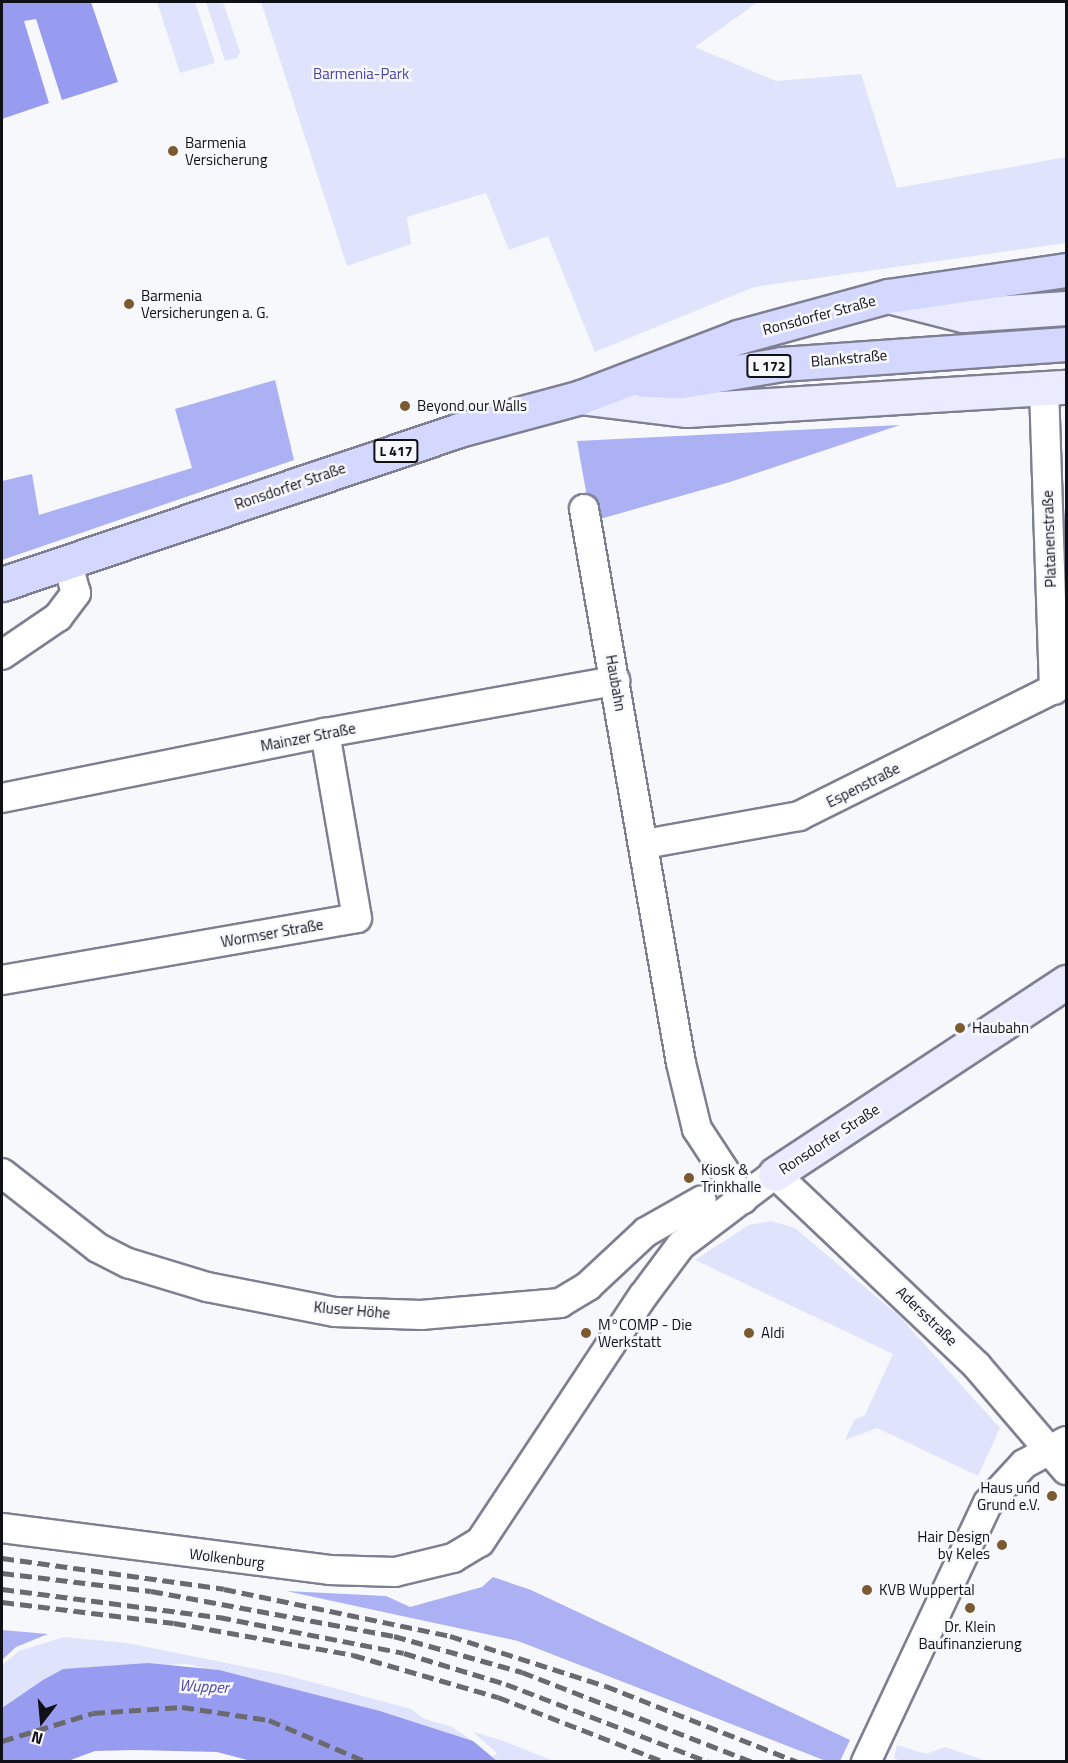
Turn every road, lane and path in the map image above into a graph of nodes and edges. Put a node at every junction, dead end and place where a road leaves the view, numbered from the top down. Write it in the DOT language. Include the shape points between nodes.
graph roads {
  1 [pos="1066,270"];
  2 [pos="888,296"];
  3 [pos="1066,308"];
  4 [pos="1066,344"];
  5 [pos="700,350"];
  6 [pos="633,379"];
  7 [pos="1055,387"];
  8 [pos="685,395"];
  9 [pos="581,397"];
  10 [pos="584,509"];
  11 [pos="67,562"];
  12 [pos="2,584"];
  13 [pos="2,655"];
  14 [pos="615,681"];
  15 [pos="1060,687"];
  16 [pos="325,733"];
  17 [pos="2,798"];
  18 [pos="645,844"];
  19 [pos="2,980"];
  20 [pos="1066,982"];
  21 [pos="775,1174"];
  22 [pos="5,1181"];
  23 [pos="743,1199"];
  24 [pos="702,1200"];
  25 [pos="1058,1444"];
  26 [pos="1066,1470"];
  27 [pos="2,1528"];
  28 [pos="453,1558"];
  29 [pos="869,1756"];
  1 -- 2 [label="main road"];
  2 -- 3 [label="street, Ronsdorfer Straße" via="963,315"];
  2 -- 5 [label="main road, Ronsdorfer Straße / L 417"];
  4 -- 8 [label="main road, Blankstraße / L 172" via="781,364"];
  5 -- 6 [label="main road, Ronsdorfer Straße / L 417"];
  5 -- 8 [label="main road" via="686,365"];
  6 -- 8 [label="main road, Blankstraße / L 172"];
  6 -- 9 [label="main road, Ronsdorfer Straße / L 417"];
  7 -- 8 [label="street, Ronsdorfer Straße / L 417"];
  7 -- 15 [label="street, Platanenstraße"];
  8 -- 9 [label="street, Ronsdorfer Straße / L 417"];
  9 -- 11 [label="main road, Ronsdorfer Straße / L 417" via="449,434"];
  10 -- 14 [label="street, Haubahn"];
  11 -- 12 [label="main road, Ronsdorfer Straße / L 417"];
  11 -- 13 [label="street" via="76,593 58,617"];
  14 -- 16 [label="street, Mainzer Straße"];
  14 -- 18 [label="street, Haubahn"];
  15 -- 18 [label="street, Espenstraße" via="799,816"];
  16 -- 17 [label="street, Mainzer Straße"];
  16 -- 19 [label="street, Wormser Straße" via="357,918"];
  18 -- 23 [label="street, Haubahn" via="681,1063 697,1129"];
  20 -- 21 [label="street, Ronsdorfer Straße"];
  21 -- 23 [label="street, Ronsdorfer Straße"];
  21 -- 25 [label="street, Adersstraße"];
  22 -- 24 [label="street, Kluser Höhe" via="98,1248 128,1263 207,1287 335,1312 421,1315 560,1304 588,1286 646,1232"];
  23 -- 28 [label="street, Ronsdorfer Straße" via="677,1250 480,1542"];
  25 -- 26 [label="street, Adersstraße"];
  25 -- 29 [label="street" via="1024,1464 988,1503"];
  27 -- 28 [label="street, Wolkenburg" via="329,1570 395,1572"];
}
